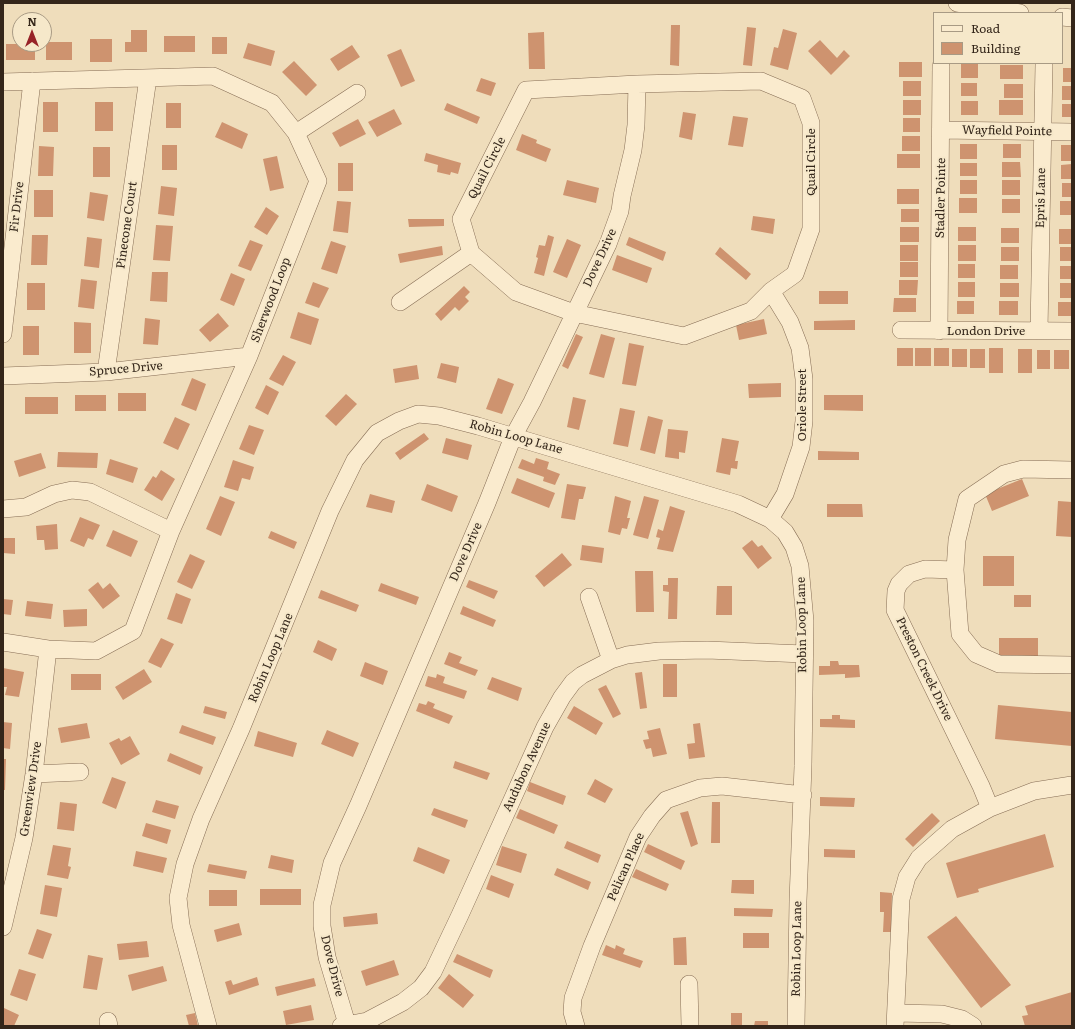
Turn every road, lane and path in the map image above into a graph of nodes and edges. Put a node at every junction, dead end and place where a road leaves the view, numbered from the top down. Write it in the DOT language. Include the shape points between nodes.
graph roads {
  1 [pos="957,3"];
  2 [pos="1014,12"];
  3 [pos="1044,65"];
  4 [pos="941,66"];
  5 [pos="148,78"];
  6 [pos="32,81"];
  7 [pos="3,82"];
  8 [pos="636,84"];
  9 [pos="357,93"];
  10 [pos="941,130"];
  11 [pos="1042,132"];
  12 [pos="1072,132"];
  13 [pos="296,133"];
  14 [pos="471,254"];
  15 [pos="771,291"];
  16 [pos="400,302"];
  17 [pos="574,312"];
  18 [pos="901,330"];
  19 [pos="1039,330"];
  20 [pos="939,331"];
  21 [pos="1072,331"];
  22 [pos="3,334"];
  23 [pos="249,356"];
  24 [pos="106,372"];
  25 [pos="3,376"];
  26 [pos="512,437"];
  27 [pos="1072,470"];
  28 [pos="3,509"];
  29 [pos="770,519"];
  30 [pos="171,531"];
  31 [pos="955,570"];
  32 [pos="589,597"];
  33 [pos="3,642"];
  34 [pos="48,649"];
  35 [pos="804,654"];
  36 [pos="611,660"];
  37 [pos="1072,665"];
  38 [pos="80,772"];
  39 [pos="34,774"];
  40 [pos="1072,785"];
  41 [pos="802,795"];
  42 [pos="990,808"];
  43 [pos="3,927"];
  44 [pos="689,984"];
  45 [pos="895,1019"];
  46 [pos="344,1025"];
  47 [pos="208,1026"];
  48 [pos="576,1026"];
  49 [pos="690,1026"];
  50 [pos="796,1026"];
  51 [pos="973,1026"];
  1 -- 2 [label="street"];
  3 -- 11 [label="street, Epris Lane"];
  4 -- 10 [label="street, Stadler Pointe"];
  5 -- 6 [label="street, Sherwood Loop"];
  5 -- 13 [label="street, Sherwood Loop" via="213,76 272,103"];
  5 -- 24 [label="street, Pinecone Court"];
  6 -- 7 [label="street, Sherwood Loop"];
  6 -- 22 [label="street, Fir Drive"];
  8 -- 14 [label="street, Quail Circle" via="526,90 461,219"];
  8 -- 15 [label="street, Quail Circle" via="761,82 802,98 811,123 811,229 795,274"];
  8 -- 17 [label="street, Dove Drive" via="636,125 620,211 608,244"];
  9 -- 13 [label="street"];
  10 -- 11 [label="street, Wayfield Pointe"];
  10 -- 20 [label="street, Stadler Pointe"];
  11 -- 12 [label="street, Wayfield Pointe"];
  11 -- 19 [label="street, Epris Lane"];
  13 -- 23 [label="street, Sherwood Loop" via="318,180"];
  14 -- 16 [label="street"];
  14 -- 17 [label="street, Quail Circle" via="516,292"];
  15 -- 17 [label="street, Quail Circle" via="751,311 684,336"];
  15 -- 29 [label="street, Oriole Street" via="798,341 804,379 804,421 801,447 785,494"];
  17 -- 26 [label="street, Dove Drive" via="532,402"];
  18 -- 20 [label="street, London Drive"];
  19 -- 20 [label="street, London Drive"];
  19 -- 21 [label="street, London Drive"];
  23 -- 24 [label="street, Spruce Drive"];
  23 -- 30 [label="street, Sherwood Loop"];
  24 -- 25 [label="street, Spruce Drive"];
  26 -- 29 [label="street, Robin Loop Lane" via="738,504"];
  26 -- 46 [label="street, Dove Drive" via="487,503 332,863 322,905 322,926"];
  26 -- 47 [label="street, Robin Loop Lane" via="439,416 418,414 377,433 355,460 330,511 247,715 201,819 185,864 178,898 181,926"];
  27 -- 31 [label="street" via="1022,469 1004,474 967,499 957,540"];
  28 -- 30 [label="street" via="26,507 54,494 72,490 90,492"];
  29 -- 35 [label="street, Robin Loop Lane" via="785,532 794,547 800,566 805,621"];
  30 -- 34 [label="street, Sherwood Loop" via="133,631 96,651"];
  31 -- 37 [label="street" via="960,634 976,654 1000,664"];
  31 -- 42 [label="street, Preston Creek Drive" via="925,569 909,574 896,591 895,610"];
  32 -- 36 [label="street"];
  33 -- 34 [label="street, Sherwood Loop"];
  34 -- 39 [label="street, Greenview Drive"];
  35 -- 36 [label="street, Audubon Avenue" via="714,650 659,651"];
  35 -- 41 [label="street, Robin Loop Lane"];
  36 -- 46 [label="street, Audubon Avenue" via="573,682 553,712 433,972 421,988 404,1002 367,1021"];
  38 -- 39 [label="street"];
  39 -- 43 [label="street, Greenview Drive" via="24,838"];
  40 -- 42 [label="street" via="1034,791"];
  41 -- 48 [label="street, Pelican Place" via="722,786 700,788 666,800 638,837 592,946 572,998"];
  41 -- 50 [label="street, Robin Loop Lane"];
  42 -- 45 [label="street" via="943,835 919,858 907,877 901,899"];
  44 -- 49 [label="street"];
  45 -- 51 [label="street" via="942,1014 962,1019"];
}
